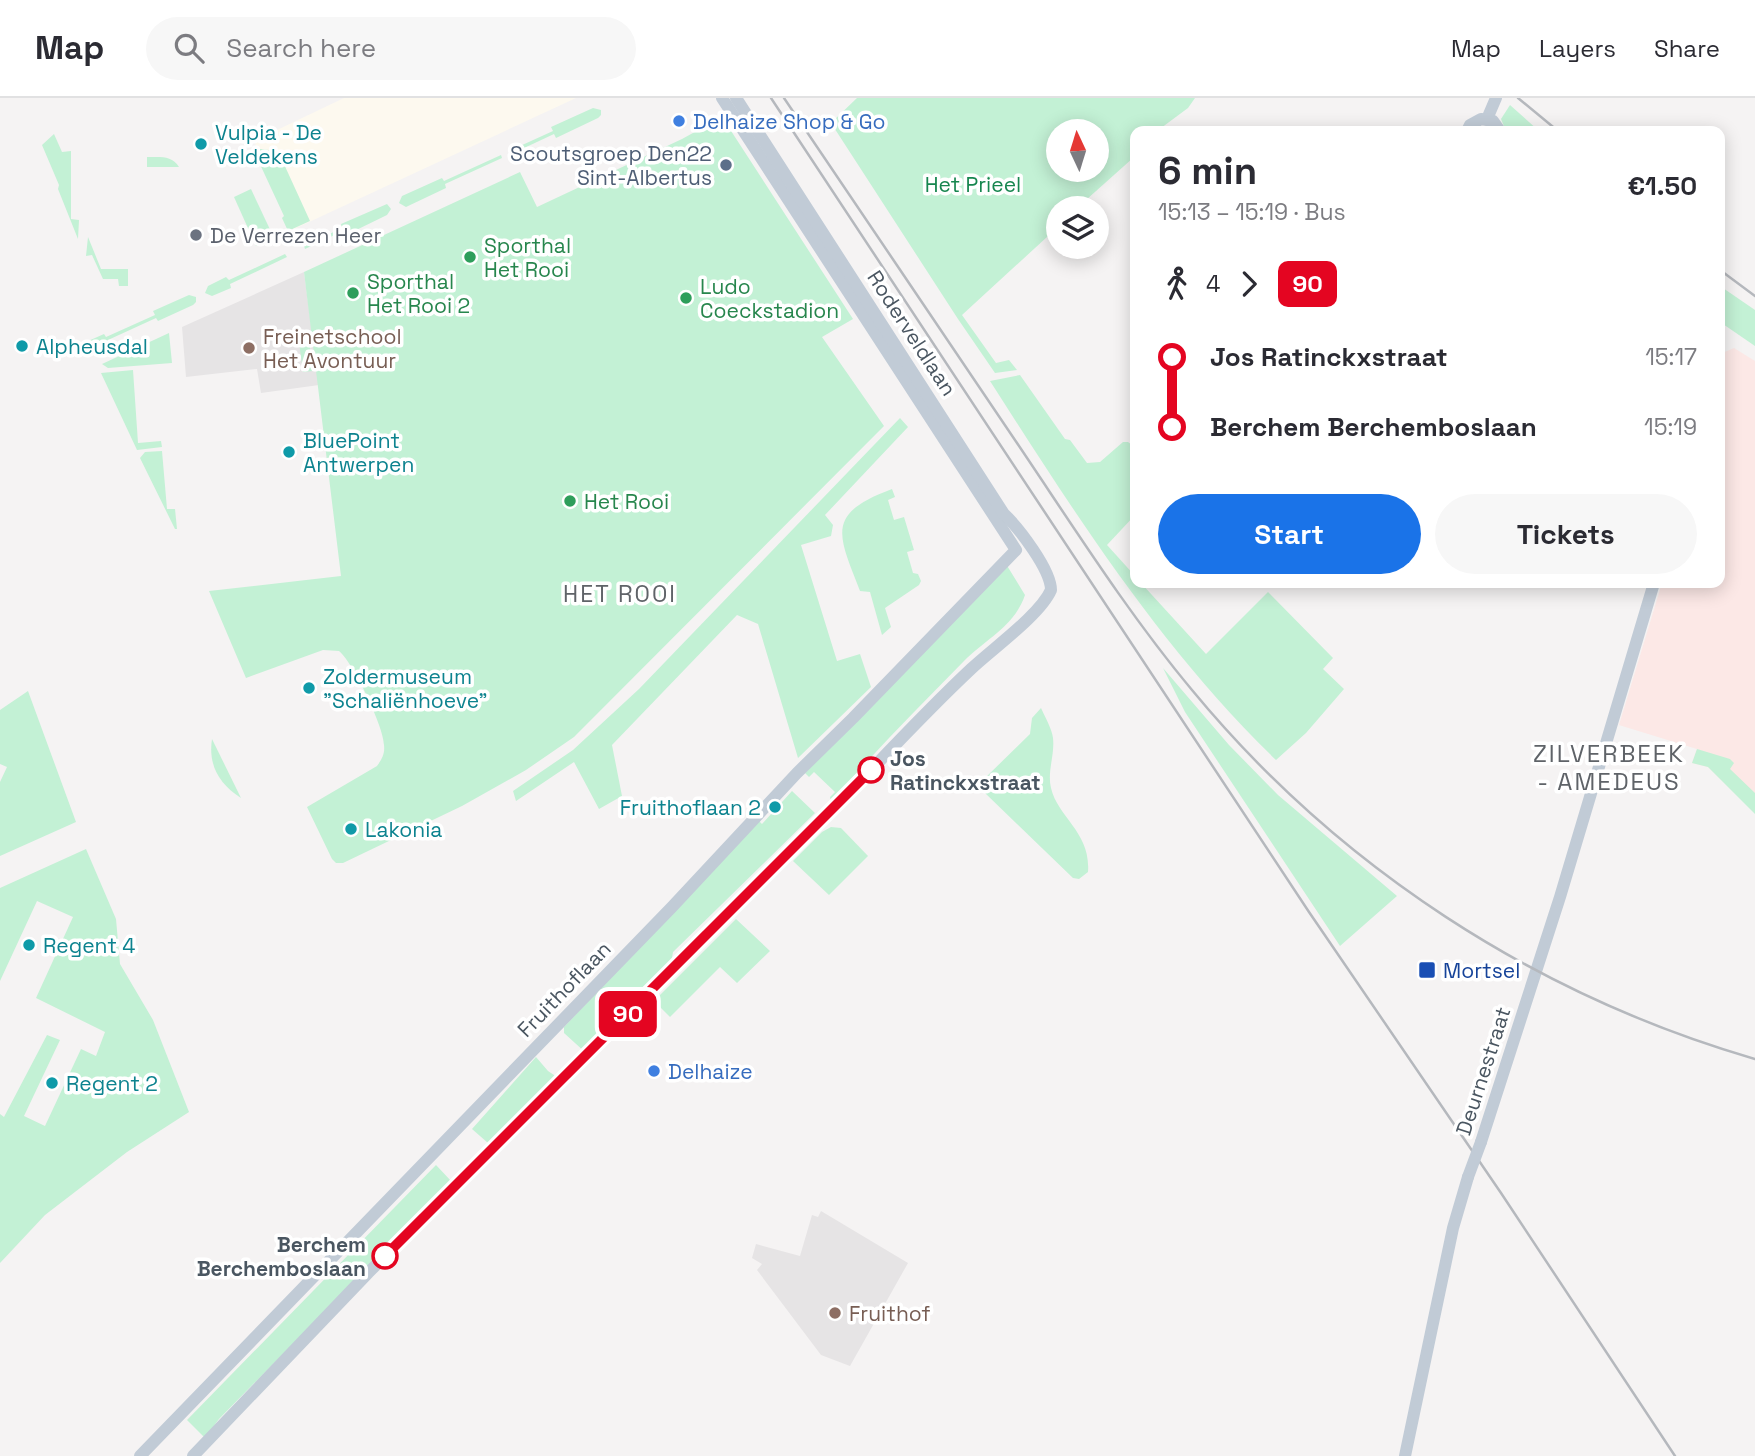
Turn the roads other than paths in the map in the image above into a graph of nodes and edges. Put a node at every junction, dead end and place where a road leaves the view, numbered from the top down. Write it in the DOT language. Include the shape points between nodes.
graph roads {
  1 [pos="722,98"];
  2 [pos="736,98"];
  3 [pos="1496,98"];
  4 [pos="1487,119"];
  5 [pos="1471,126"];
  6 [pos="1498,126"];
  7 [pos="1016,550"];
  8 [pos="1653,588"];
  9 [pos="140,1456"];
  10 [pos="193,1456"];
  11 [pos="1405,1456"];
  1 -- 7 [label="street, Roderveldlaan"];
  2 -- 10 [label="street, Roderveldlaan" via="1048,575 1051,590 1039,607 894,744 368,1273"];
  3 -- 4 [label="street"];
  4 -- 5 [label="street"];
  4 -- 6 [label="street"];
  7 -- 9 [label="street, Fruithoflaan"];
  8 -- 11 [label="street, Deurnestraat, bridge" via="1560,897 1453,1228"];
}
